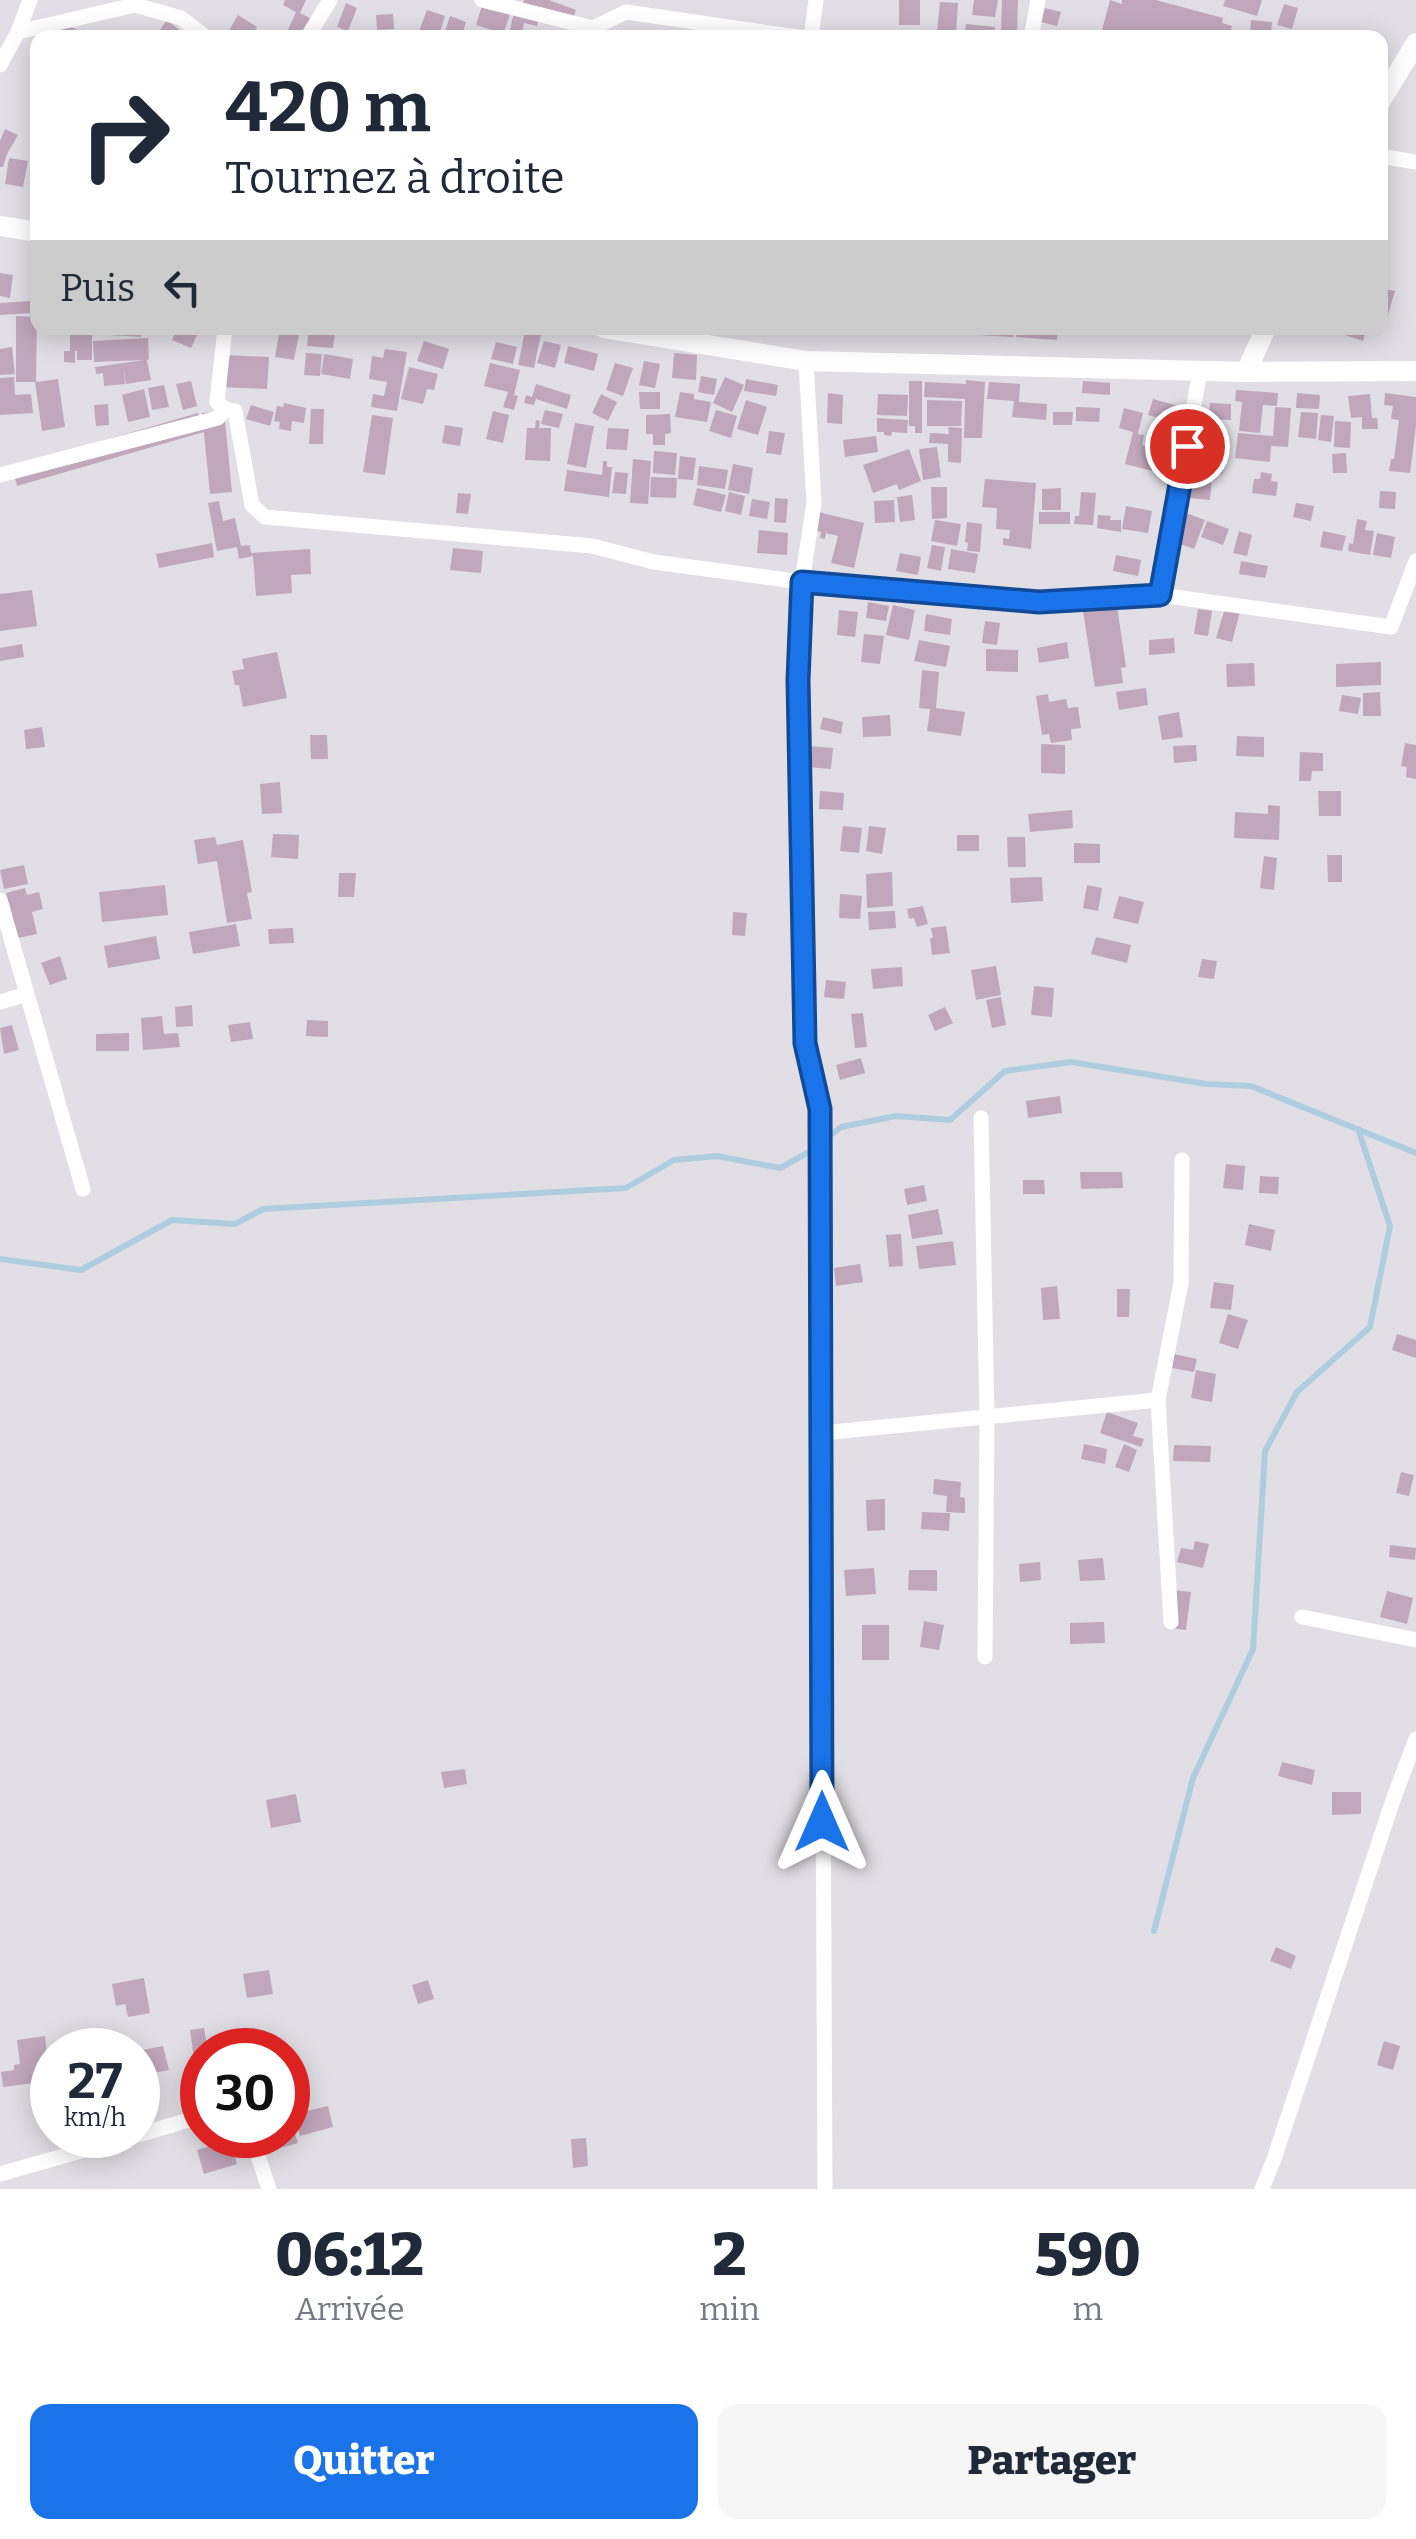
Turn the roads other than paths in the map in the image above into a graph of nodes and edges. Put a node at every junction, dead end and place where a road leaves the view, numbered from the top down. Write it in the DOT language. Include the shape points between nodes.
graph roads {
  1 [pos="30,0"];
  2 [pos="330,0"];
  3 [pos="482,0"];
  4 [pos="816,0"];
  5 [pos="1038,0"];
  6 [pos="197,30"];
  7 [pos="312,30"];
  8 [pos="752,30"];
  9 [pos="810,30"];
  10 [pos="1032,30"];
  11 [pos="18,32"];
  12 [pos="1416,43"];
  13 [pos="0,65"];
  14 [pos="1388,89"];
  15 [pos="1388,157"];
  16 [pos="1416,162"];
  17 [pos="0,226"];
  18 [pos="30,231"];
  19 [pos="224,335"];
  20 [pos="646,335"];
  21 [pos="1263,335"];
  22 [pos="806,361"];
  23 [pos="1416,370"];
  24 [pos="1200,371"];
  25 [pos="1246,372"];
  26 [pos="225,409"];
  27 [pos="0,476"];
  28 [pos="1416,562"];
  29 [pos="802,582"];
  30 [pos="1160,595"];
  31 [pos="0,900"];
  32 [pos="26,994"];
  33 [pos="0,1002"];
  34 [pos="981,1118"];
  35 [pos="1182,1160"];
  36 [pos="83,1189"];
  37 [pos="1158,1400"];
  38 [pos="987,1417"];
  39 [pos="822,1434"];
  40 [pos="1302,1616"];
  41 [pos="1171,1622"];
  42 [pos="1416,1640"];
  43 [pos="985,1657"];
  44 [pos="1416,1739"];
  45 [pos="56,2158"];
  46 [pos="259,2158"];
  47 [pos="0,2174"];
  48 [pos="269,2189"];
  49 [pos="825,2189"];
  50 [pos="1262,2189"];
  1 -- 11 [label="street"];
  2 -- 7 [label="street"];
  3 -- 8 [label="street" via="593,28 626,12"];
  4 -- 9 [label="street"];
  5 -- 10 [label="street"];
  6 -- 11 [label="street" via="181,18 135,5"];
  11 -- 13 [label="street"];
  12 -- 14 [label="street"];
  15 -- 16 [label="street"];
  17 -- 18 [label="street"];
  19 -- 26 [label="street" via="217,402"];
  20 -- 22 [label="street"];
  21 -- 25 [label="street"];
  22 -- 24 [label="street"];
  22 -- 29 [label="street" via="814,503"];
  23 -- 25 [label="street"];
  24 -- 25 [label="street"];
  24 -- 30 [label="street"];
  26 -- 27 [label="street" via="218,418"];
  26 -- 29 [label="street" via="235,411 252,504 265,517 592,546 654,562"];
  28 -- 30 [label="street" via="1391,626"];
  29 -- 30 [label="street" via="1039,602"];
  29 -- 39 [label="street" via="805,1043 820,1109"];
  31 -- 32 [label="street"];
  32 -- 33 [label="street"];
  32 -- 36 [label="street"];
  34 -- 38 [label="street"];
  35 -- 37 [label="street" via="1181,1283"];
  37 -- 38 [label="street"];
  37 -- 41 [label="street"];
  38 -- 39 [label="street"];
  38 -- 43 [label="street"];
  39 -- 49 [label="street"];
  40 -- 42 [label="street"];
  44 -- 50 [label="street"];
  45 -- 47 [label="street"];
  46 -- 48 [label="street"];
}
